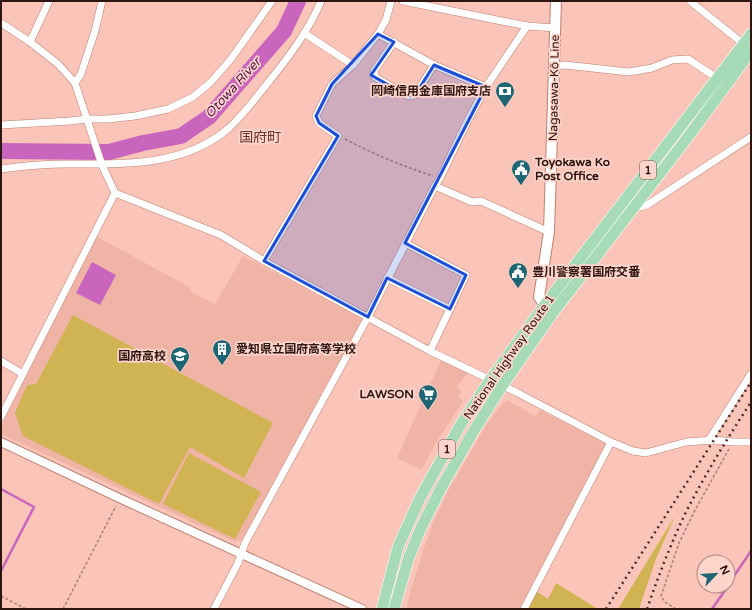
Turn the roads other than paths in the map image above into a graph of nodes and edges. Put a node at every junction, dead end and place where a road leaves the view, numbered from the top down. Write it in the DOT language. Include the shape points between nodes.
graph roads {
  1 [pos="49,1"];
  2 [pos="102,1"];
  3 [pos="272,1"];
  4 [pos="321,1"];
  5 [pos="391,1"];
  6 [pos="403,1"];
  7 [pos="556,1"];
  8 [pos="690,1"];
  9 [pos="1,23"];
  10 [pos="527,26"];
  11 [pos="555,28"];
  12 [pos="304,33"];
  13 [pos="378,34"];
  14 [pos="751,34"];
  15 [pos="30,42"];
  16 [pos="394,42"];
  17 [pos="748,48"];
  18 [pos="353,65"];
  19 [pos="434,65"];
  20 [pos="554,66"];
  21 [pos="717,78"];
  22 [pos="75,83"];
  23 [pos="486,87"];
  24 [pos="87,122"];
  25 [pos="1,124"];
  26 [pos="751,136"];
  27 [pos="101,162"];
  28 [pos="1,169"];
  29 [pos="434,186"];
  30 [pos="115,193"];
  31 [pos="632,209"];
  32 [pos="549,232"];
  33 [pos="405,243"];
  34 [pos="264,261"];
  35 [pos="387,278"];
  36 [pos="450,309"];
  37 [pos="548,310"];
  38 [pos="368,317"];
  39 [pos="430,351"];
  40 [pos="1,361"];
  41 [pos="23,374"];
  42 [pos="751,374"];
  43 [pos="490,380"];
  44 [pos="502,386"];
  45 [pos="1,417"];
  46 [pos="709,440"];
  47 [pos="1,442"];
  48 [pos="611,442"];
  49 [pos="751,442"];
  50 [pos="242,554"];
  51 [pos="214,609"];
  52 [pos="362,609"];
  53 [pos="382,609"];
  54 [pos="394,609"];
  55 [pos="524,609"];
  1 -- 15 [label="street"];
  2 -- 22 [label="street" via="81,74"];
  3 -- 24 [label="street" via="231,59 211,82 193,97 168,109"];
  4 -- 12 [label="street"];
  5 -- 13 [label="street" via="386,20"];
  6 -- 10 [label="street"];
  7 -- 11 [label="main road, Nagasawa-Kō Line"];
  8 -- 17 [label="street"];
  9 -- 15 [label="street"];
  10 -- 11 [label="street"];
  10 -- 23 [label="street"];
  11 -- 20 [label="main road, Nagasawa-Kō Line"];
  12 -- 18 [label="street"];
  12 -- 27 [label="street" via="251,104 229,128 200,147 162,160"];
  13 -- 16 [label="street"];
  13 -- 18 [label="street"];
  14 -- 17 [label="highway, National Highway Route 1 / 1"];
  15 -- 22 [label="street" via="58,64"];
  16 -- 19 [label="street"];
  16 -- 19 [label="street" via="374,71 375,77 408,96 414,95"];
  17 -- 21 [label="highway, National Highway Route 1 / 1"];
  17 -- 31 [label="highway, National Highway Route 1 / 1" via="691,132"];
  18 -- 34 [label="street" via="332,84 316,116 319,123 338,136"];
  19 -- 23 [label="street"];
  20 -- 21 [label="street" via="630,72 652,68 672,60 688,59"];
  20 -- 32 [label="main road, Nagasawa-Kō Line"];
  21 -- 37 [label="highway, National Highway Route 1 / 1"];
  22 -- 24 [label="street"];
  23 -- 29 [label="street"];
  24 -- 25 [label="street"];
  24 -- 27 [label="street"];
  26 -- 31 [label="street" via="648,205"];
  27 -- 28 [label="street"];
  27 -- 30 [label="street"];
  29 -- 32 [label="street" via="472,202 481,201"];
  29 -- 33 [label="street"];
  30 -- 34 [label="street" via="221,235"];
  30 -- 41 [label="street"];
  31 -- 37 [label="highway, National Highway Route 1 / 1"];
  32 -- 37 [label="main road, Nagasawa-Kō Line" via="539,297"];
  33 -- 35 [label="street"];
  33 -- 36 [label="street" via="466,275"];
  34 -- 38 [label="street"];
  35 -- 36 [label="street"];
  35 -- 38 [label="street"];
  36 -- 39 [label="street"];
  37 -- 43 [label="highway, National Highway Route 1 / 1"];
  37 -- 44 [label="highway, National Highway Route 1 / 1"];
  38 -- 39 [label="street"];
  38 -- 50 [label="street" via="261,512"];
  39 -- 43 [label="street"];
  40 -- 41 [label="street"];
  41 -- 45 [label="street"];
  42 -- 46 [label="street"];
  43 -- 44 [label="street"];
  43 -- 53 [label="highway, National Highway Route 1 / 1" via="420,498 398,547"];
  44 -- 48 [label="street"];
  44 -- 54 [label="highway, National Highway Route 1 / 1" via="444,482 421,528 409,557"];
  46 -- 48 [label="street" via="686,442 646,453"];
  46 -- 49 [label="street"];
  47 -- 50 [label="street"];
  48 -- 55 [label="street"];
  50 -- 51 [label="street"];
  50 -- 52 [label="street"];
}
